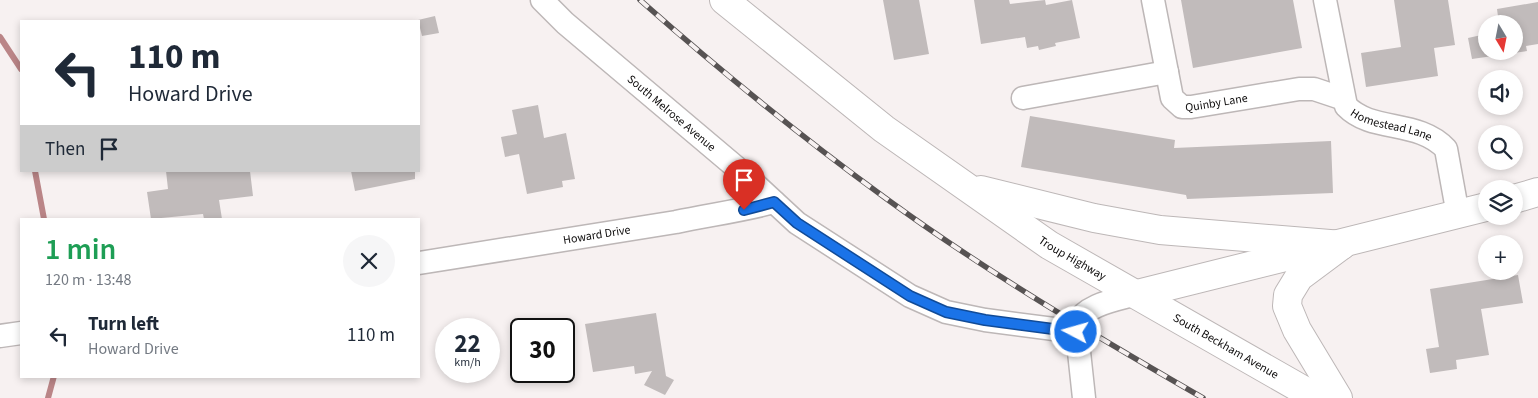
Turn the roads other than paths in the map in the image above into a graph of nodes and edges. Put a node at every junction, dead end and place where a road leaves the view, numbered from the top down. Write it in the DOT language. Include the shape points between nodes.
graph roads {
  1 [pos="542,0"];
  2 [pos="724,0"];
  3 [pos="1153,0"];
  4 [pos="1325,0"];
  5 [pos="1167,72"];
  6 [pos="1023,98"];
  7 [pos="1344,99"];
  8 [pos="966,186"];
  9 [pos="1538,192"];
  10 [pos="1523,196"];
  11 [pos="774,202"];
  12 [pos="1478,210"];
  13 [pos="1458,216"];
  14 [pos="1342,245"];
  15 [pos="420,263"];
  16 [pos="1137,294"];
  17 [pos="1076,332"];
  18 [pos="20,333"];
  19 [pos="0,336"];
  20 [pos="1084,398"];
  21 [pos="1317,398"];
  22 [pos="1338,398"];
  1 -- 11 [label="street, South Melrose Avenue"];
  2 -- 8 [label="main road, Troup Highway" via="884,129"];
  3 -- 5 [label="street"];
  4 -- 7 [label="street, Homestead Lane"];
  5 -- 6 [label="street"];
  5 -- 7 [label="street, Quinby Lane" via="1172,98 1182,107 1299,89 1314,89"];
  7 -- 13 [label="street, Homestead Lane" via="1346,106 1364,120 1407,127 1438,141 1446,149"];
  8 -- 14 [label="main road" via="1094,218 1160,230"];
  8 -- 16 [label="main road, Troup Highway" via="1049,245"];
  9 -- 10 [label="main road"];
  11 -- 15 [label="street, Howard Drive" via="676,222"];
  11 -- 17 [label="street, South Melrose Avenue" via="813,234 910,296 937,308 985,320"];
  12 -- 13 [label="main road"];
  13 -- 14 [label="main road"];
  14 -- 16 [label="main road"];
  14 -- 22 [label="main road" via="1299,277 1288,295 1287,306 1297,330"];
  16 -- 17 [label="street" via="1081,314"];
  16 -- 21 [label="main road, South Beckham Avenue"];
  17 -- 20 [label="street"];
  18 -- 19 [label="street"];
}
